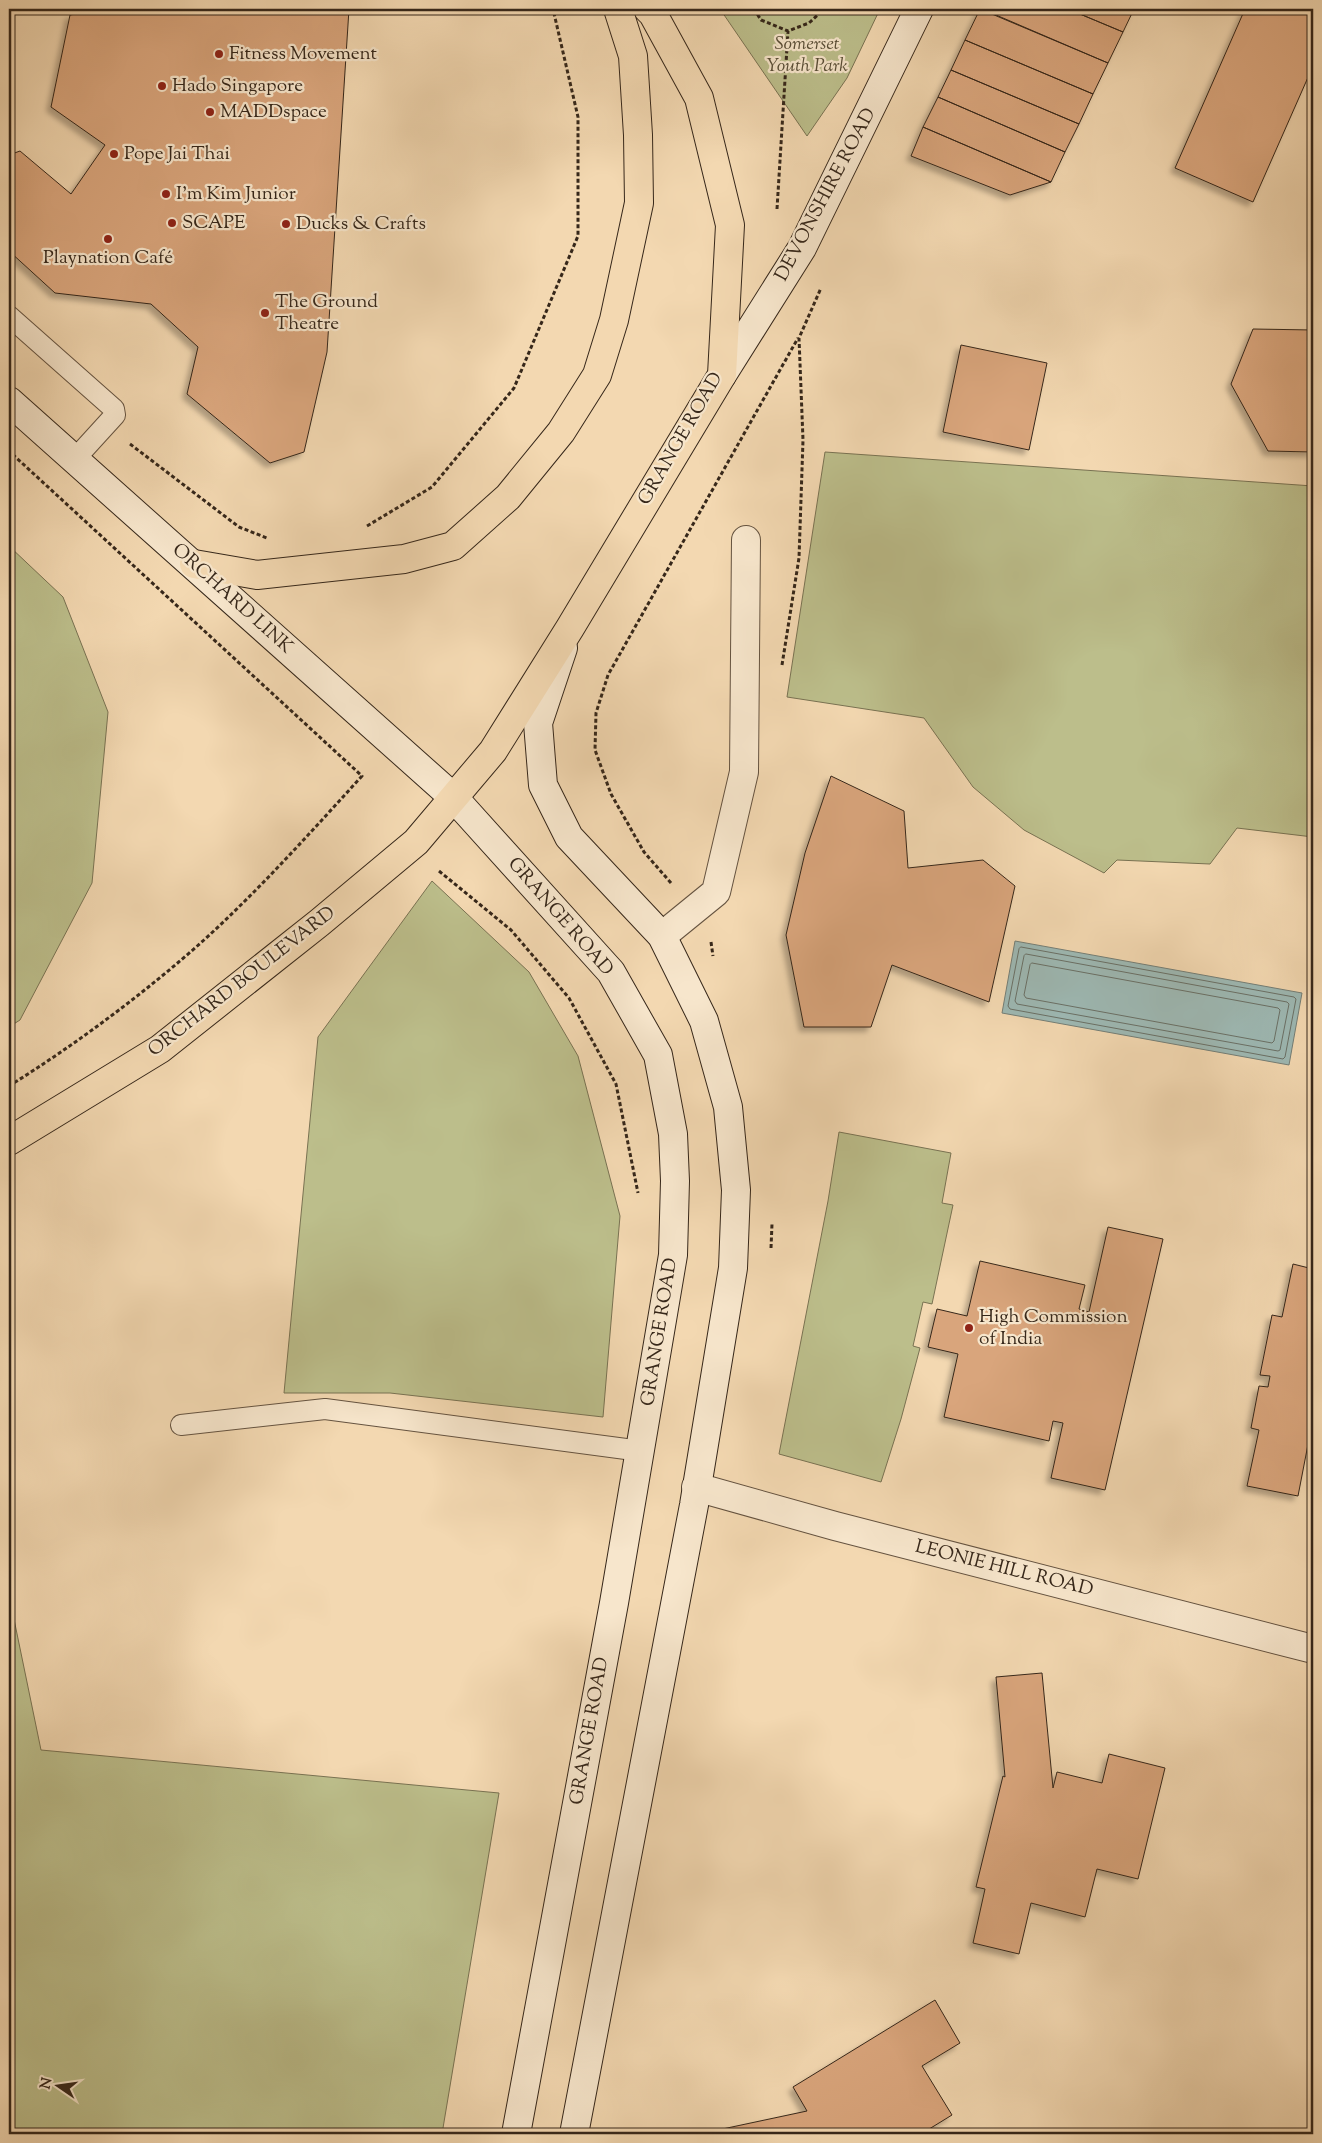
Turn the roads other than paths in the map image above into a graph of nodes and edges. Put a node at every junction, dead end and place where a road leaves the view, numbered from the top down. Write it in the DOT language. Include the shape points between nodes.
graph roads {
  1 [pos="618,9"];
  2 [pos="648,9"];
  3 [pos="919,9"];
  4 [pos="9,316"];
  5 [pos="722,375"];
  6 [pos="9,401"];
  7 [pos="74,460"];
  8 [pos="746,540"];
  9 [pos="194,564"];
  10 [pos="570,628"];
  11 [pos="454,798"];
  12 [pos="662,936"];
  13 [pos="9,1141"];
  14 [pos="181,1425"];
  15 [pos="641,1451"];
  16 [pos="696,1487"];
  17 [pos="1313,1649"];
  18 [pos="516,2134"];
  19 [pos="574,2134"];
  1 -- 9 [label="main road" via="633,56 639,202 614,320 598,375 561,432 508,497 453,546 404,560 257,575"];
  2 -- 5 [label="main road, GRANGE ROAD" via="699,98 730,225"];
  3 -- 5 [label="main road, DEVONSHIRE ROAD" via="802,248"];
  4 -- 7 [label="lane" via="114,409 115,415"];
  5 -- 10 [label="main road, GRANGE ROAD"];
  6 -- 7 [label="main road, ORCHARD LINK"];
  7 -- 9 [label="main road, ORCHARD LINK"];
  8 -- 12 [label="main road" via="744,772 716,892"];
  9 -- 11 [label="main road, ORCHARD LINK"];
  10 -- 11 [label="main road, GRANGE ROAD" via="493,751"];
  10 -- 12 [label="main road, GRANGE ROAD" via="538,723 544,785 569,837"];
  11 -- 13 [label="main road, ORCHARD BOULEVARD" via="416,842 160,1049"];
  11 -- 15 [label="main road, GRANGE ROAD" via="611,972 658,1055 673,1134 673,1255"];
  12 -- 16 [label="main road, GRANGE ROAD" via="704,1021 728,1107 736,1190 733,1268"];
  14 -- 15 [label="lane" via="325,1409"];
  15 -- 18 [label="main road, GRANGE ROAD"];
  16 -- 17 [label="main road, LEONIE HILL ROAD"];
  16 -- 19 [label="main road, GRANGE ROAD"];
}
